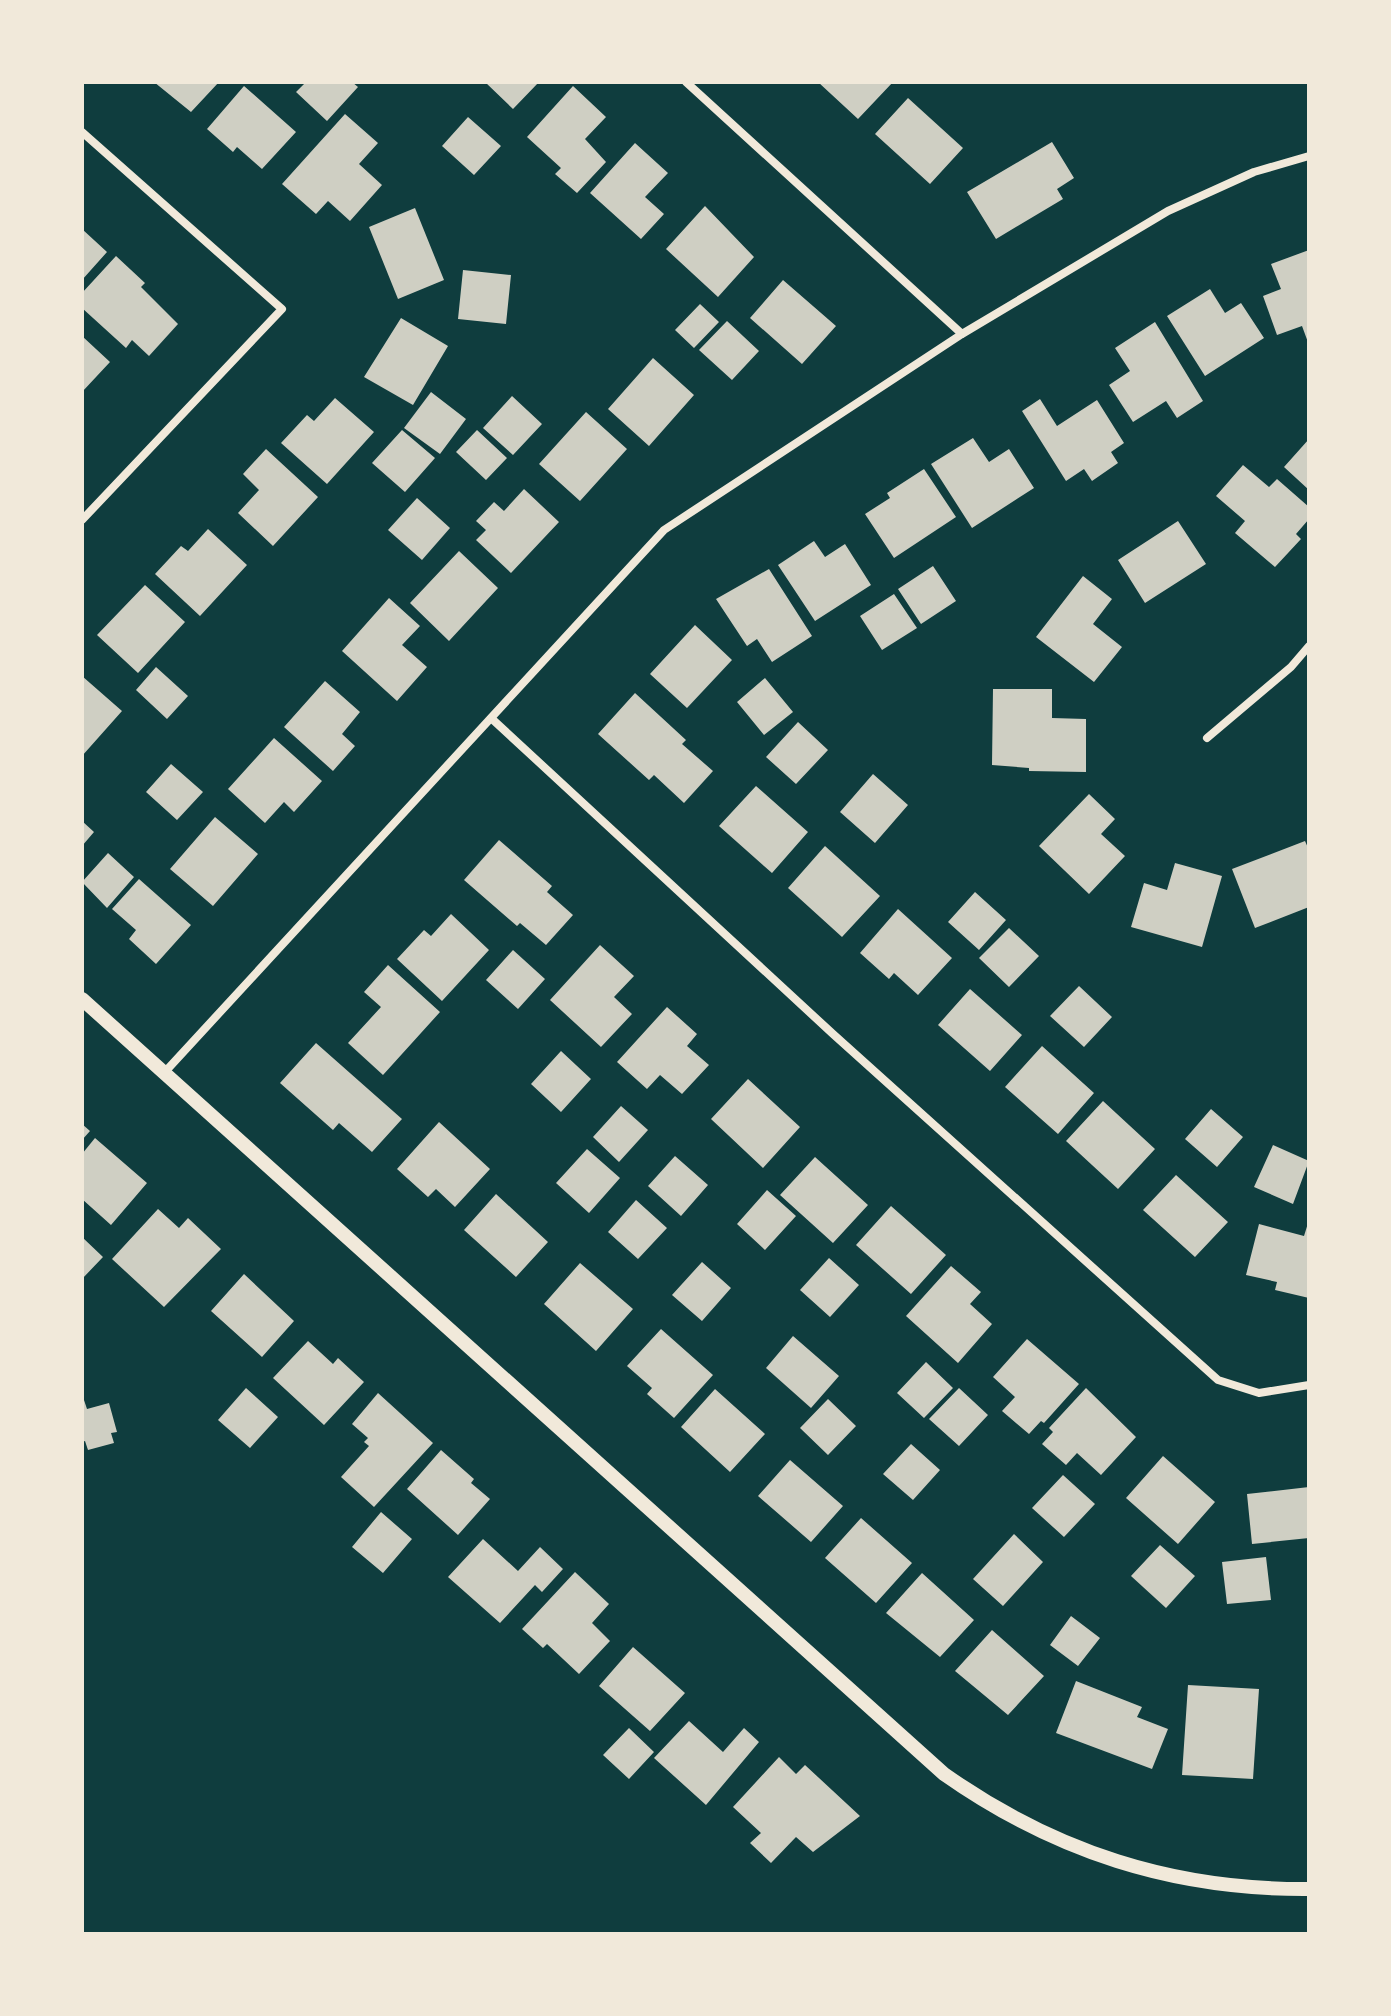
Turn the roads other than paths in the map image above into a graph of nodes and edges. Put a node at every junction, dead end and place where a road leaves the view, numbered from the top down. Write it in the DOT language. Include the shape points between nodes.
graph roads {
  1 [pos="686,82"];
  2 [pos="82,132"];
  3 [pos="1309,156"];
  4 [pos="962,334"];
  5 [pos="82,520"];
  6 [pos="1309,646"];
  7 [pos="491,718"];
  8 [pos="1207,738"];
  9 [pos="82,999"];
  10 [pos="164,1073"];
  11 [pos="1309,1385"];
  12 [pos="1309,1889"];
  1 -- 4 [label="street"];
  2 -- 5 [label="street" via="282,309"];
  3 -- 4 [label="street" via="1254,172 1168,211"];
  4 -- 7 [label="street" via="664,530"];
  6 -- 8 [label="street"];
  7 -- 10 [label="street"];
  7 -- 11 [label="street" via="1218,1380 1259,1393"];
  9 -- 10 [label="street"];
  10 -- 12 [label="street" via="944,1774 1028,1827 1119,1865 1216,1886"];
}
